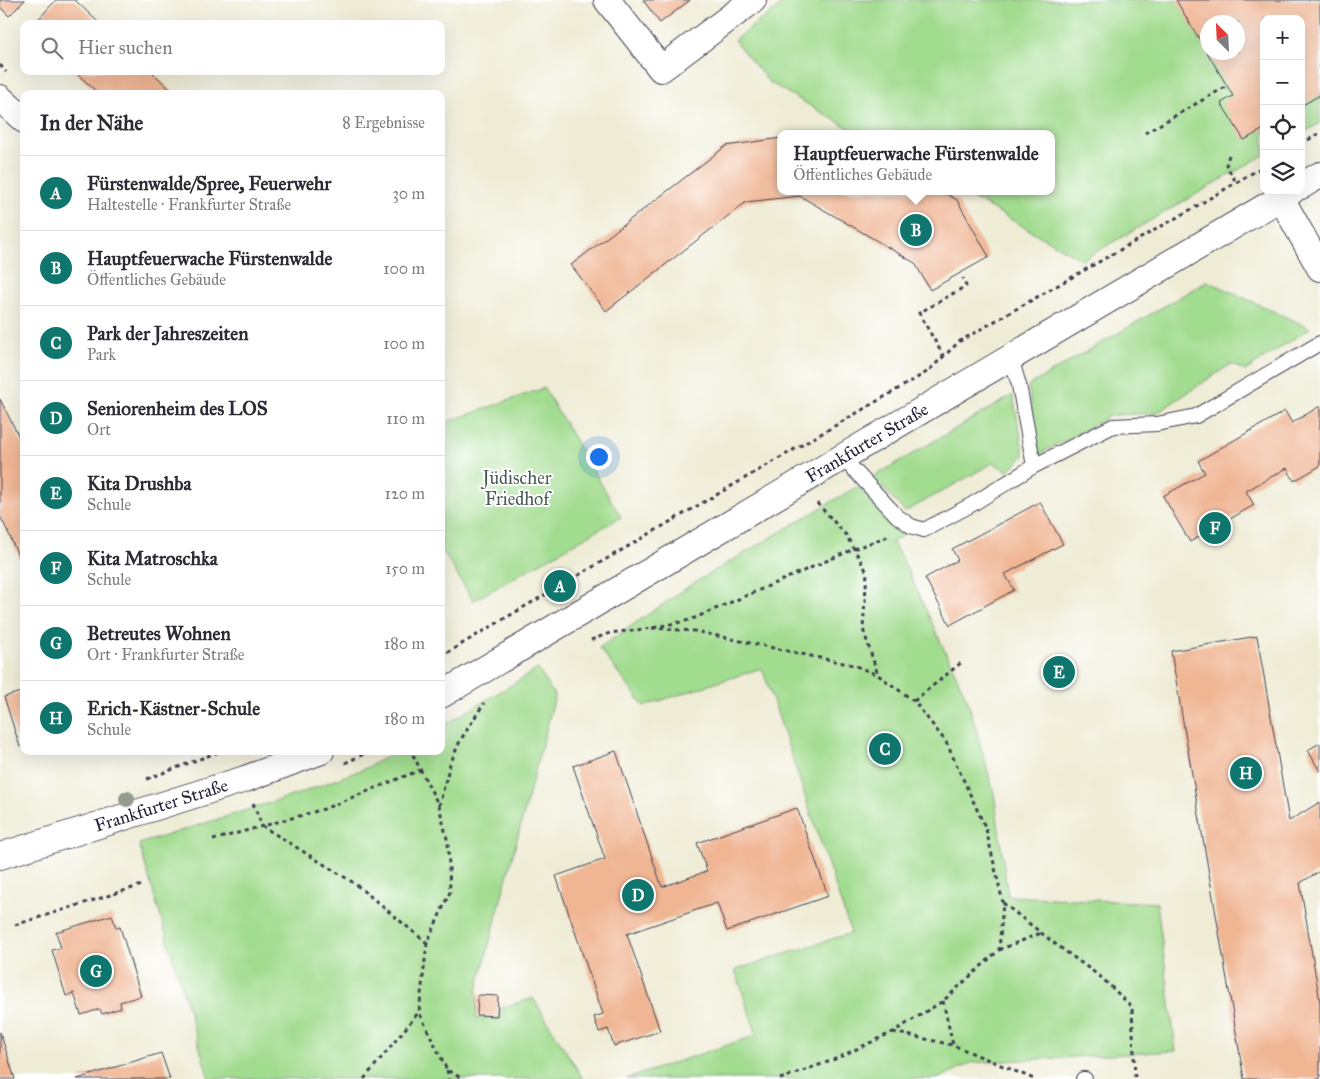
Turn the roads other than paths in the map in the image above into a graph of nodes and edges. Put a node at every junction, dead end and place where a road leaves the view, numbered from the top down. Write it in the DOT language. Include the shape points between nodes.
graph roads {
  1 [pos="607,0"];
  2 [pos="753,0"];
  3 [pos="0,98"];
  4 [pos="20,116"];
  5 [pos="1320,175"];
  6 [pos="1305,184"];
  7 [pos="1287,195"];
  8 [pos="1293,195"];
  9 [pos="1320,268"];
  10 [pos="1320,343"];
  11 [pos="1011,358"];
  12 [pos="842,457"];
  13 [pos="1034,466"];
  14 [pos="445,693"];
  15 [pos="310,755"];
  16 [pos="0,856"];
  1 -- 2 [label="street" via="661,69"];
  3 -- 4 [label="street"];
  5 -- 6 [label="street, Frankfurter Straße"];
  7 -- 11 [label="street, Frankfurter Straße"];
  8 -- 9 [label="street"];
  10 -- 13 [label="lane" via="1196,416 1157,424 1113,426"];
  11 -- 12 [label="street, Frankfurter Straße"];
  11 -- 13 [label="lane"];
  12 -- 13 [label="lane" via="897,516 924,530"];
  12 -- 14 [label="street, Frankfurter Straße"];
  15 -- 16 [label="street, Frankfurter Straße" via="245,779"];
}
